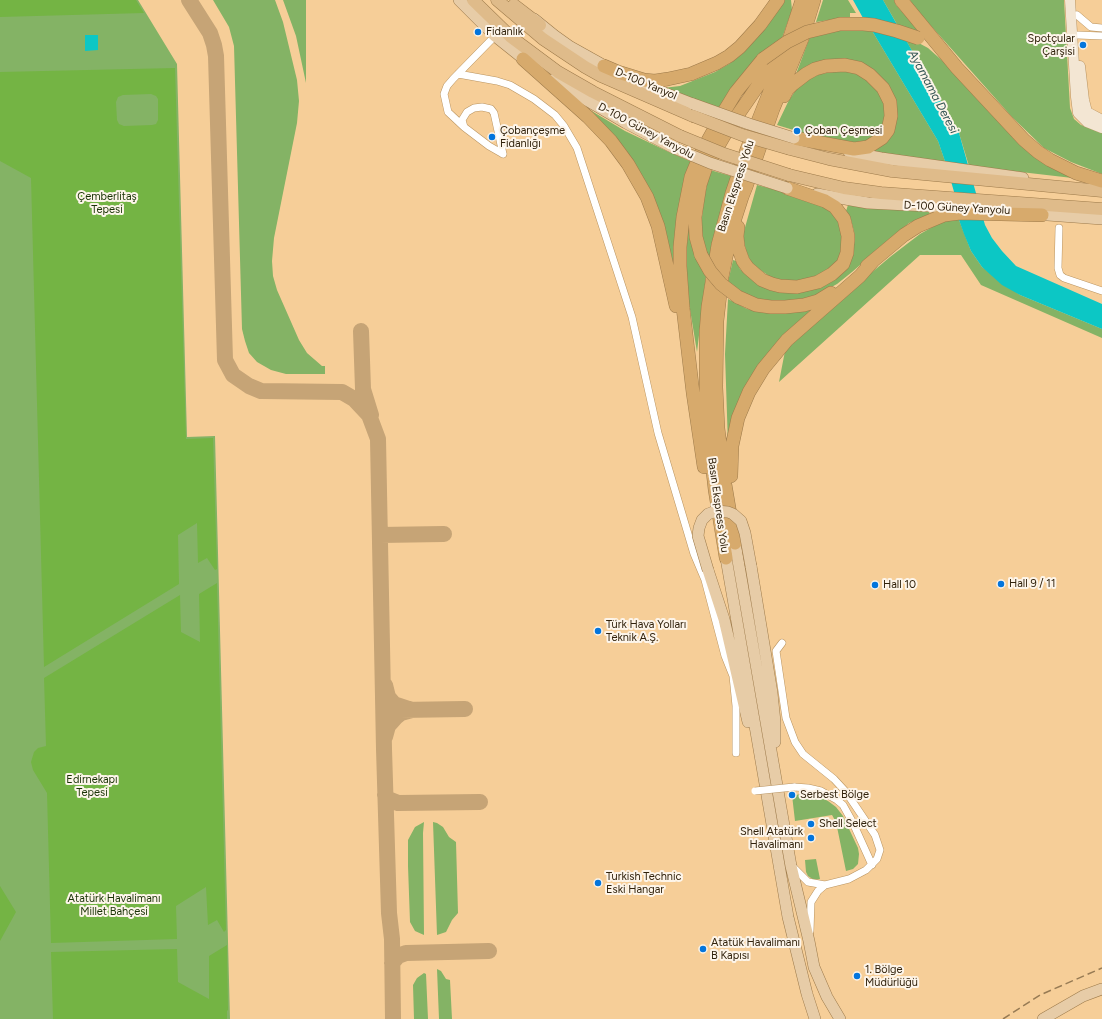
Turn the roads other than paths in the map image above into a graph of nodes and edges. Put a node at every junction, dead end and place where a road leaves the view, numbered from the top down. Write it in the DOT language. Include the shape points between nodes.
graph roads {
  1 [pos="459,0"];
  2 [pos="473,0"];
  3 [pos="497,0"];
  4 [pos="508,0"];
  5 [pos="515,0"];
  6 [pos="778,0"];
  7 [pos="802,0"];
  8 [pos="814,0"];
  9 [pos="901,0"];
  10 [pos="1070,0"];
  11 [pos="1075,0"];
  12 [pos="1076,16"];
  13 [pos="796,19"];
  14 [pos="540,25"];
  15 [pos="1091,27"];
  16 [pos="1102,28"];
  17 [pos="1078,35"];
  18 [pos="495,36"];
  19 [pos="1102,36"];
  20 [pos="523,59"];
  21 [pos="604,66"];
  22 [pos="957,68"];
  23 [pos="458,74"];
  24 [pos="693,110"];
  25 [pos="1102,120"];
  26 [pos="768,124"];
  27 [pos="464,127"];
  28 [pos="1102,128"];
  29 [pos="792,143"];
  30 [pos="1102,181"];
  31 [pos="788,182"];
  32 [pos="746,187"];
  33 [pos="1102,191"];
  34 [pos="1102,209"];
  35 [pos="1042,215"];
  36 [pos="1102,219"];
  37 [pos="1059,228"];
  38 [pos="874,260"];
  39 [pos="1102,291"];
  40 [pos="689,361"];
  41 [pos="735,544"];
  42 [pos="726,558"];
  43 [pos="782,643"];
  44 [pos="759,746"];
  45 [pos="736,753"];
  46 [pos="774,768"];
  47 [pos="755,791"];
  48 [pos="872,865"];
  49 [pos="791,866"];
  50 [pos="825,886"];
  51 [pos="809,941"];
  52 [pos="1102,989"];
  53 [pos="814,1018"];
  54 [pos="840,1019"];
  55 [pos="1042,1019"];
  1 -- 18 [label="main road, D-100 Güney Yanyolu"];
  2 -- 31 [label="highway, bridge" via="511,37 558,72 680,136"];
  3 -- 24 [label="highway" via="543,39 601,76"];
  4 -- 14 [label="highway"];
  5 -- 14 [label="main road, D-100 Yanyol"];
  6 -- 21 [label="highway" via="740,47 717,63 691,74 650,80"];
  7 -- 13 [label="highway, Basın Ekspress Yolu"];
  8 -- 26 [label="highway, Basın Ekspress Yolu" via="802,39"];
  9 -- 22 [label="highway"];
  10 -- 28 [label="main road" via="1078,113 1087,122"];
  11 -- 12 [label="main road"];
  12 -- 15 [label="street"];
  12 -- 17 [label="main road"];
  13 -- 38 [label="highway, bridge" via="776,60 728,129 706,167 695,217 696,237 701,255 721,284 738,297 771,307 804,305 818,301"];
  13 -- 42 [label="highway, Basın Ekspress Yolu" via="732,193 721,233 708,307 706,411"];
  14 -- 21 [label="main road, D-100 Yanyol" via="569,46"];
  15 -- 16 [label="street"];
  15 -- 19 [label="street"];
  17 -- 19 [label="street"];
  17 -- 25 [label="main road" via="1085,106 1087,112"];
  18 -- 20 [label="main road, D-100 Güney Yanyolu"];
  18 -- 23 [label="street"];
  20 -- 31 [label="main road, D-100 Güney Yanyolu, bridge" via="578,95 674,148 710,163"];
  20 -- 40 [label="highway" via="611,141 647,197 658,226"];
  21 -- 24 [label="main road, D-100 Yanyol"];
  22 -- 30 [label="highway" via="1038,152 1076,173"];
  22 -- 40 [label="highway, bridge" via="918,38 863,24 840,24 807,32 763,59 745,79 725,110 691,177 680,246"];
  23 -- 27 [label="street" via="447,86 444,94 448,112"];
  23 -- 45 [label="street" via="510,85 534,99 555,115 577,148 632,317 658,434 732,676 736,706"];
  24 -- 29 [label="highway, bridge" via="742,135"];
  26 -- 29 [label="highway" via="787,90 806,74 826,66 845,65 860,68 876,81 887,96 891,109 886,134 868,147"];
  26 -- 32 [label="highway, Basın Ekspress Yolu"];
  27 -- 27 [label="street" via="462,120 467,112 474,108 491,109 503,154"];
  29 -- 33 [label="highway" via="842,162 892,171"];
  31 -- 32 [label="highway" via="835,207 847,226 849,245 843,264 826,278 808,285 787,287 772,284 755,274 743,261 737,236"];
  31 -- 34 [label="highway"];
  31 -- 35 [label="main road, D-100 Güney Yanyolu" via="831,197 868,203 991,209"];
  32 -- 41 [label="highway, Basın Ekspress Yolu" via="728,245 719,299 716,345 718,428"];
  35 -- 36 [label="main road, D-100 Güney Yanyolu"];
  35 -- 38 [label="highway" via="944,215 904,234"];
  37 -- 39 [label="street" via="1060,275"];
  38 -- 41 [label="highway" via="860,276 787,340 763,369 749,392 738,418 732,446"];
  40 -- 42 [label="highway" via="706,479 719,541"];
  41 -- 46 [label="main road, Basın Ekspress Yolu"];
  42 -- 44 [label="main road, Basın Ekspress Yolu"];
  43 -- 48 [label="street" via="776,651 786,718 795,742 803,754 843,788 875,835 880,850"];
  44 -- 46 [label="main road, bridge" via="749,725 724,619 698,536 702,520 716,511 733,514 741,521 745,533 774,707"];
  44 -- 53 [label="main road, Basın Ekspress Yolu" via="788,916"];
  46 -- 49 [label="main road, Basın Ekspress Yolu"];
  47 -- 48 [label="street, bridge" via="808,788 833,797 843,805"];
  48 -- 50 [label="street" via="854,877"];
  49 -- 50 [label="street" via="808,882"];
  49 -- 51 [label="main road, Basın Ekspress Yolu"];
  50 -- 51 [label="street" via="811,902"];
  51 -- 54 [label="main road, Basın Ekspress Yolu" via="814,967"];
  52 -- 55 [label="main road" via="1083,996"];
}
